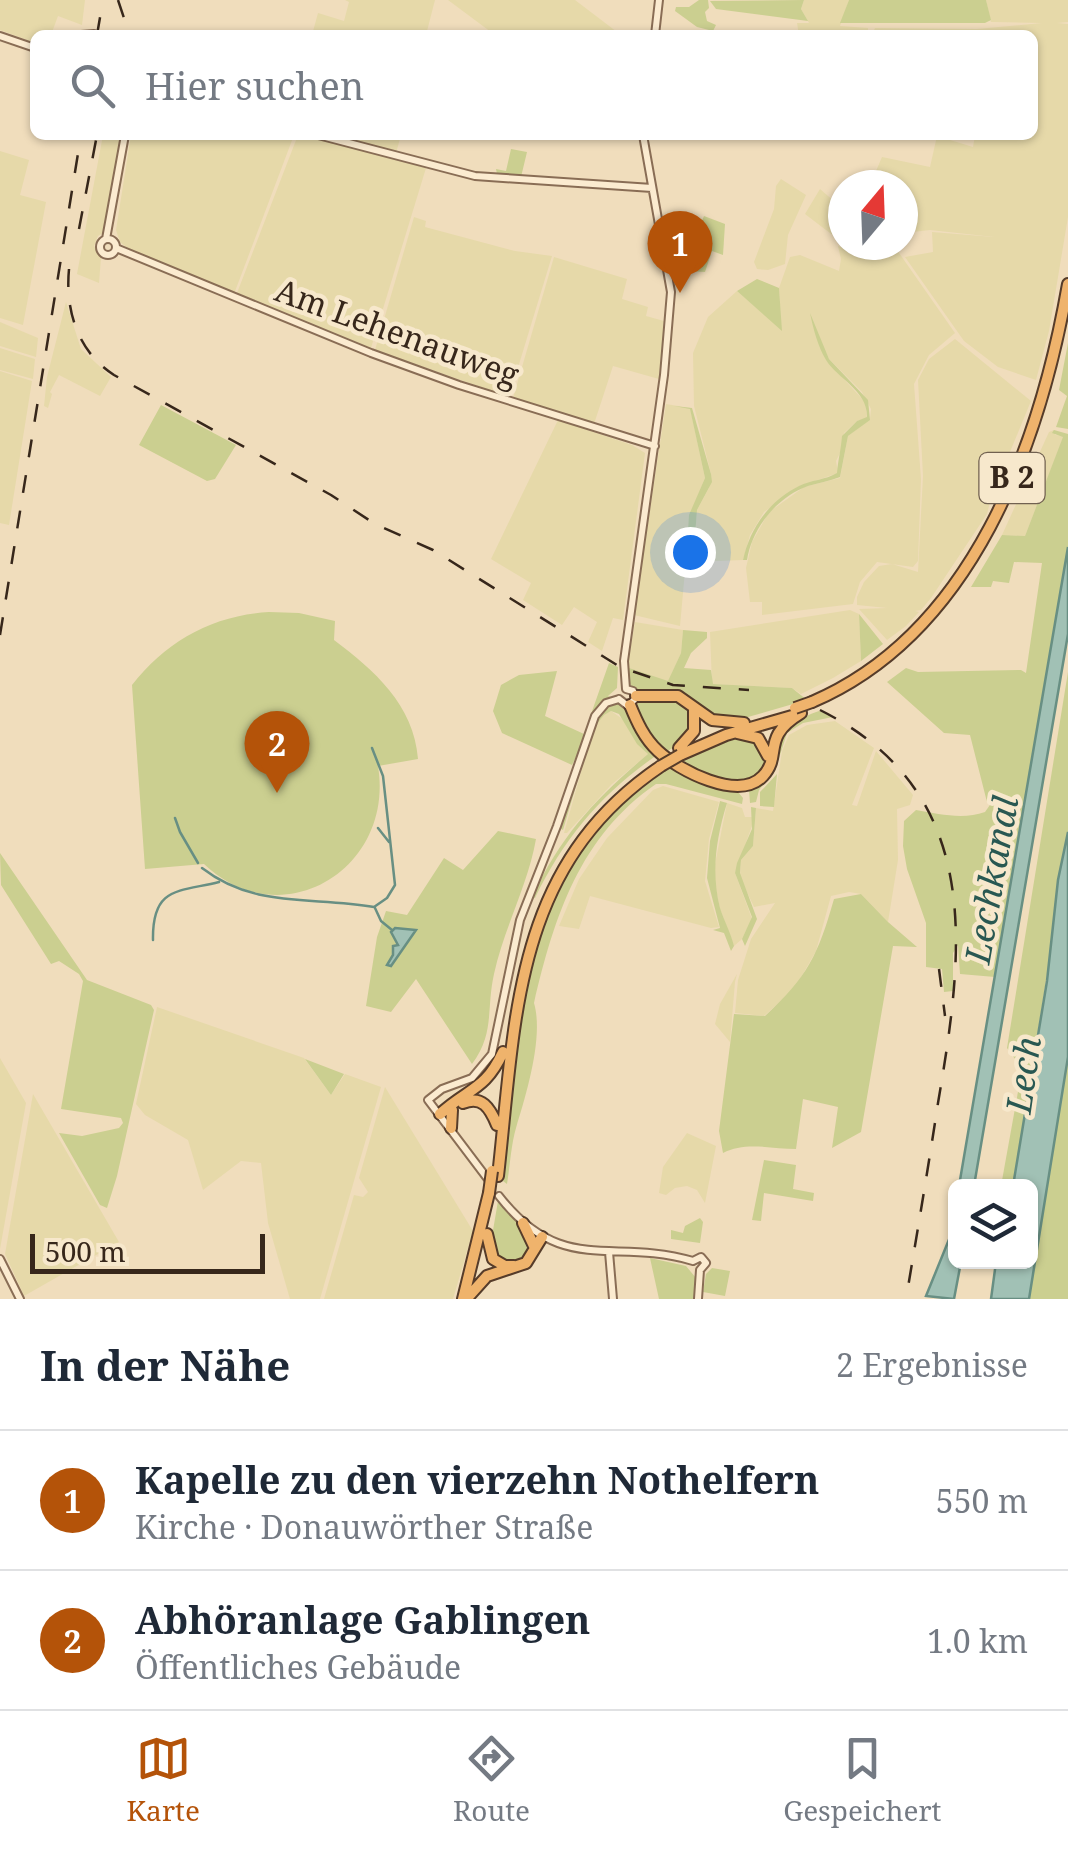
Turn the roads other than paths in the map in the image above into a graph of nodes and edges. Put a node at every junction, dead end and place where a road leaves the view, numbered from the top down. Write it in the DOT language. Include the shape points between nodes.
graph roads {
  1 [pos="659,0"];
  2 [pos="656,30"];
  3 [pos="0,36"];
  4 [pos="30,46"];
  5 [pos="124,140"];
  6 [pos="336,140"];
  7 [pos="644,140"];
  8 [pos="652,188"];
  9 [pos="109,239"];
  10 [pos="115,250"];
  11 [pos="1068,284"];
  12 [pos="1068,319"];
  13 [pos="661,400"];
  14 [pos="656,430"];
  15 [pos="640,442"];
  16 [pos="655,445"];
  17 [pos="903,648"];
  18 [pos="628,697"];
  19 [pos="694,707"];
  20 [pos="807,708"];
  21 [pos="744,723"];
  22 [pos="732,733"];
  23 [pos="678,752"];
  24 [pos="658,764"];
  25 [pos="768,764"];
  26 [pos="503,1052"];
  27 [pos="452,1110"];
  28 [pos="440,1114"];
  29 [pos="497,1124"];
  30 [pos="451,1128"];
  31 [pos="492,1175"];
  32 [pos="494,1195"];
  33 [pos="523,1223"];
  34 [pos="487,1234"];
  35 [pos="538,1241"];
  36 [pos="611,1252"];
  37 [pos="0,1259"];
  38 [pos="467,1298"];
  39 [pos="20,1299"];
  40 [pos="612,1299"];
  41 [pos="698,1299"];
  1 -- 2 [label="street"];
  3 -- 4 [label="street"];
  5 -- 9 [label="street"];
  6 -- 8 [label="street" via="457,173"];
  7 -- 8 [label="street"];
  8 -- 13 [label="street" via="671,292"];
  9 -- 10 [label="street"];
  9 -- 10 [label="street" via="101,251"];
  10 -- 15 [label="street, Am Lehenauweg" via="384,358"];
  11 -- 17 [label="highway, B 2" via="1046,387 1005,495 954,583"];
  12 -- 17 [label="highway, B 2" via="1041,423 1009,500 959,587"];
  13 -- 14 [label="street"];
  13 -- 16 [label="street"];
  14 -- 15 [label="street"];
  14 -- 16 [label="street"];
  15 -- 16 [label="street, Am Lehenauweg"];
  16 -- 18 [label="street" via="624,661"];
  17 -- 20 [label="highway, B 2" via="850,690"];
  18 -- 19 [label="highway" via="675,696"];
  18 -- 25 [label="highway" via="645,737 698,777 746,784"];
  18 -- 28 [label="street" via="606,703 595,716 527,898 490,1057 472,1078 428,1100"];
  19 -- 21 [label="highway" via="716,722"];
  19 -- 23 [label="highway" via="694,731"];
  20 -- 21 [label="highway, B 2"];
  20 -- 22 [label="highway, B 2"];
  20 -- 25 [label="highway" via="779,730"];
  21 -- 23 [label="highway, B 2"];
  22 -- 23 [label="highway, B 2"];
  22 -- 25 [label="highway" via="758,738"];
  23 -- 24 [label="highway, B 2, bridge"];
  24 -- 26 [label="highway, B 2" via="588,821 550,878 519,964"];
  24 -- 31 [label="highway, B 2" via="589,830 539,918 514,1018"];
  26 -- 28 [label="highway, B 2" via="489,1078"];
  26 -- 29 [label="highway, B 2"];
  27 -- 28 [label="highway"];
  27 -- 29 [label="highway" via="478,1101"];
  27 -- 30 [label="highway"];
  28 -- 30 [label="street"];
  29 -- 31 [label="highway, B 2"];
  30 -- 31 [label="street"];
  31 -- 32 [label="highway, B 2, bridge"];
  32 -- 33 [label="street"];
  32 -- 34 [label="highway, B 2"];
  32 -- 38 [label="highway, B 2"];
  33 -- 35 [label="highway"];
  34 -- 35 [label="highway" via="491,1256 505,1266 520,1263"];
  34 -- 38 [label="highway, B 2"];
  35 -- 36 [label="street"];
  35 -- 38 [label="highway" via="526,1264 488,1276"];
  36 -- 40 [label="street"];
  36 -- 41 [label="street" via="704,1259"];
  37 -- 39 [label="street"];
}
